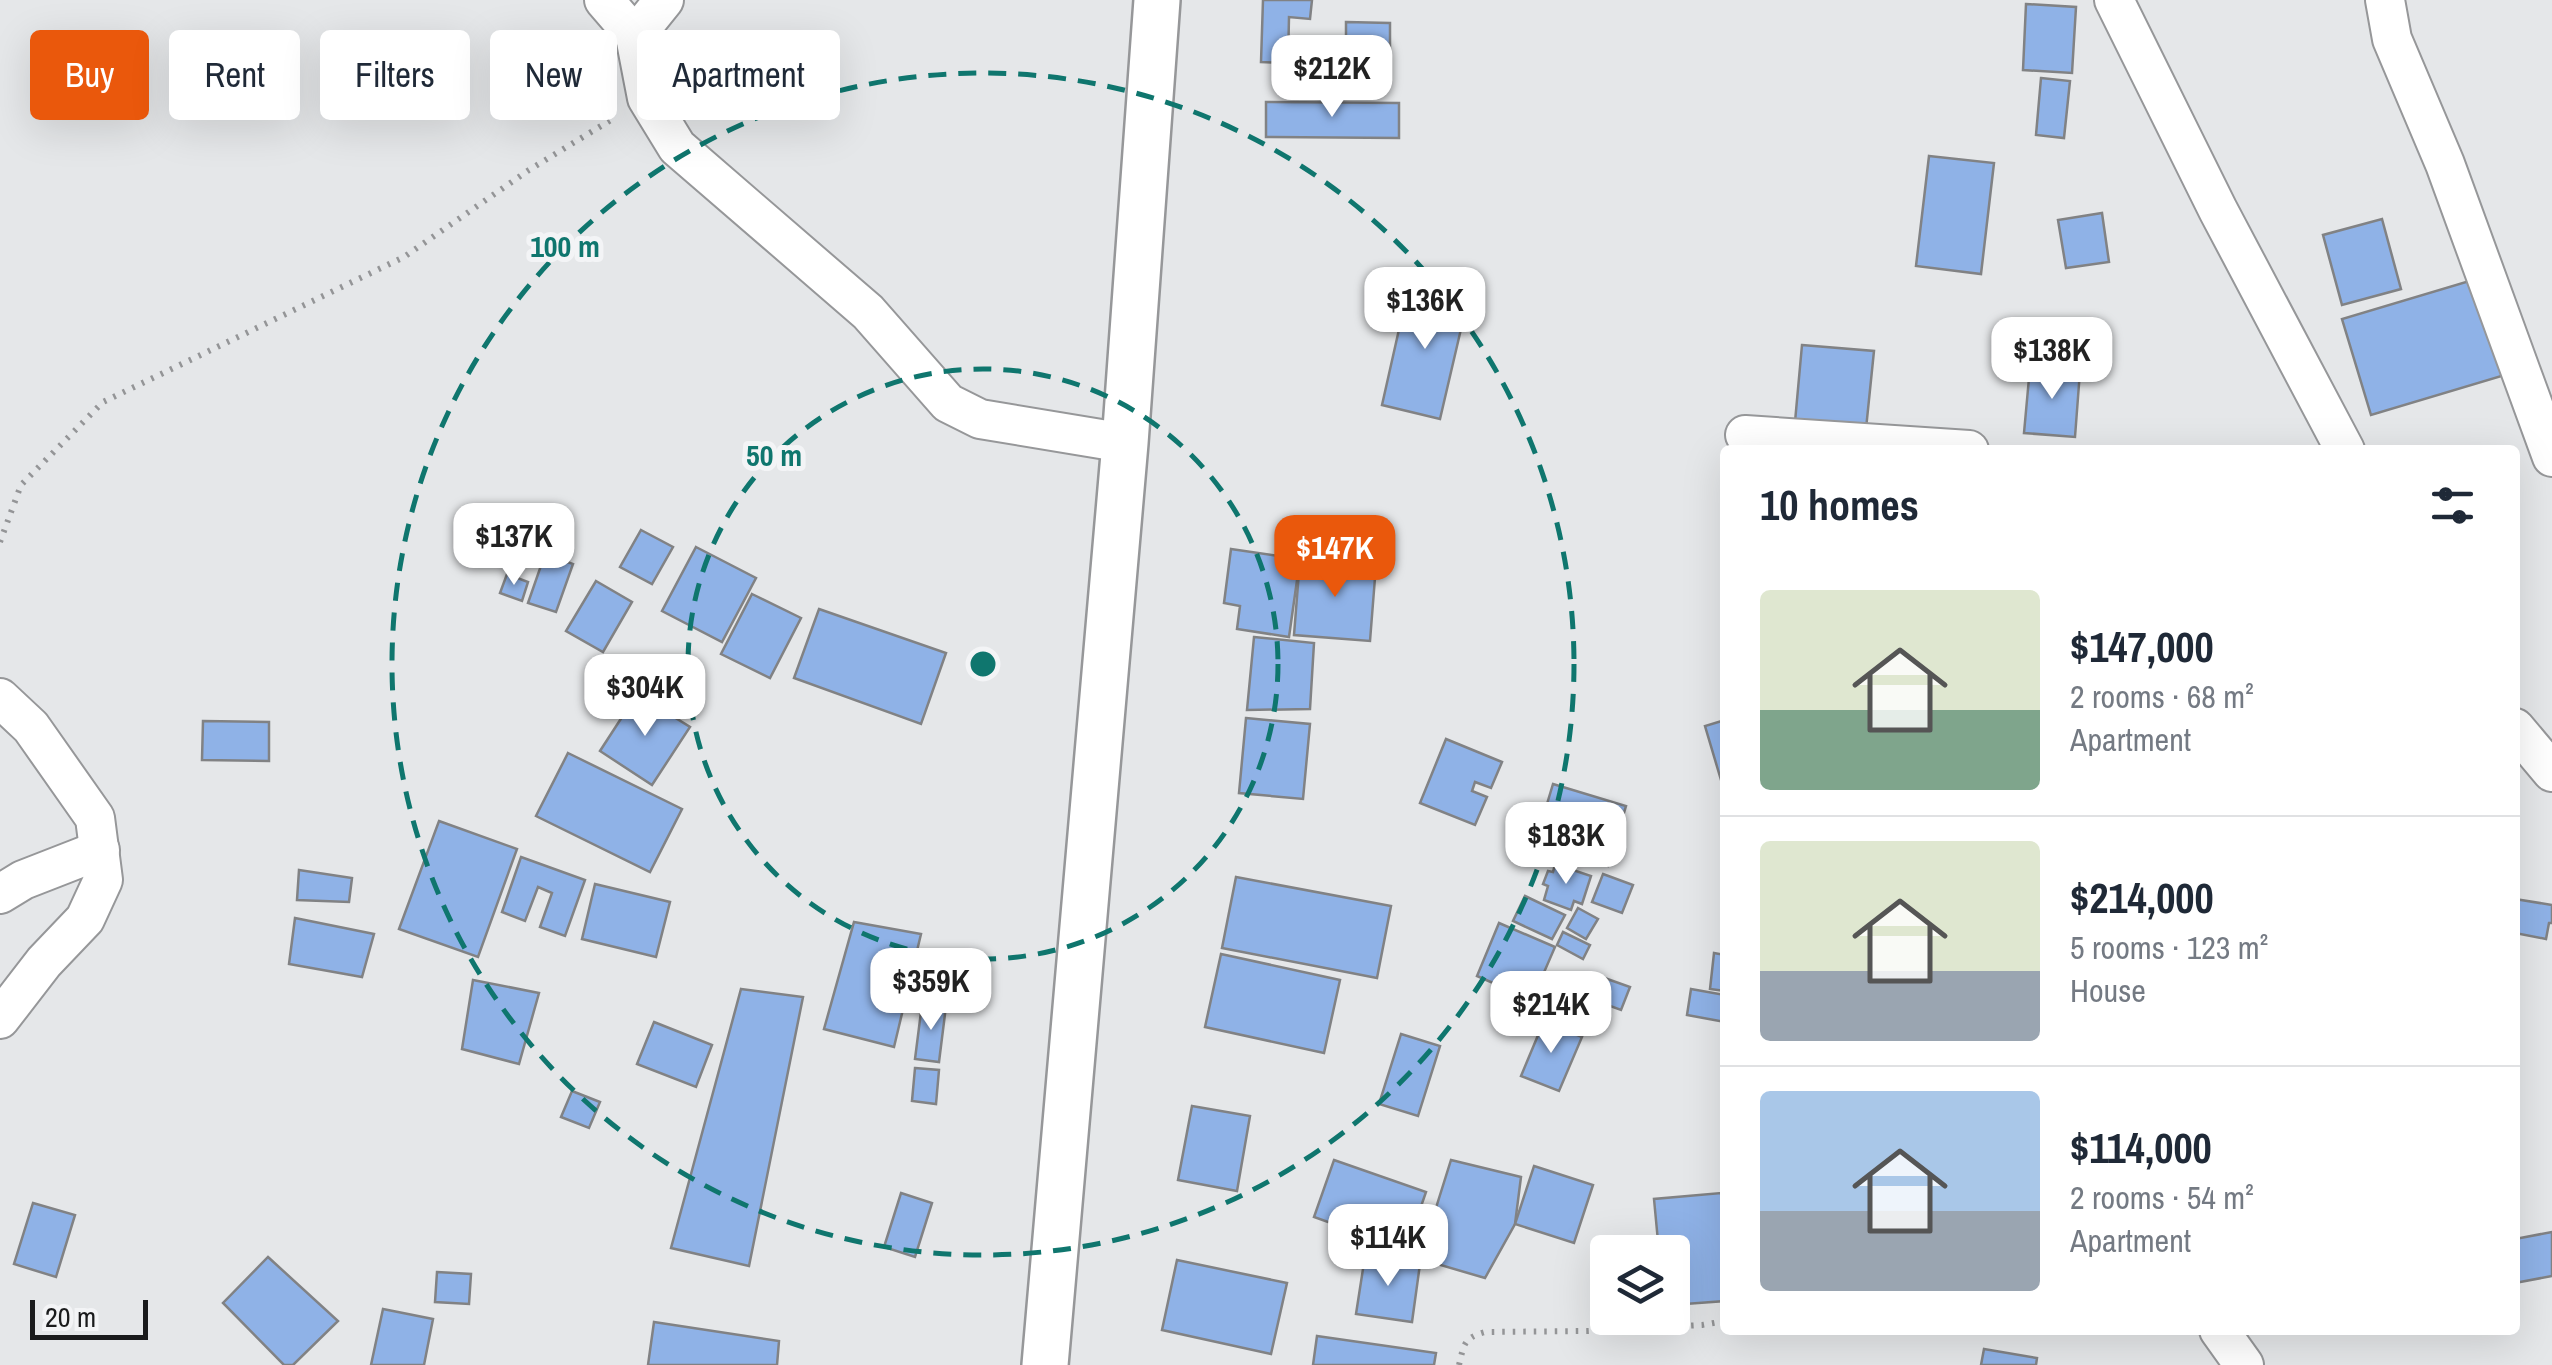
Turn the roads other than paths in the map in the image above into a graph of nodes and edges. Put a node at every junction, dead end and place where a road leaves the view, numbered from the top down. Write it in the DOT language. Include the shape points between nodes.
graph roads {
  1 [pos="604,0"];
  2 [pos="664,0"];
  3 [pos="1157,0"];
  4 [pos="2384,0"];
  5 [pos="2118,1"];
  6 [pos="635,36"];
  7 [pos="1745,435"];
  8 [pos="1124,443"];
  9 [pos="1894,445"];
  10 [pos="2342,445"];
  11 [pos="2552,457"];
  12 [pos="0,698"];
  13 [pos="2520,734"];
  14 [pos="2552,772"];
  15 [pos="100,850"];
  16 [pos="0,894"];
  17 [pos="0,1019"];
  18 [pos="2223,1335"];
  19 [pos="1045,1365"];
  20 [pos="2244,1365"];
  1 -- 6 [label="street"];
  2 -- 6 [label="street"];
  3 -- 8 [label="street"];
  4 -- 11 [label="street" via="2392,39"];
  5 -- 10 [label="street" via="2218,210"];
  6 -- 8 [label="street" via="647,98 677,147 868,312 948,404 980,418"];
  7 -- 9 [label="street"];
  8 -- 19 [label="street"];
  12 -- 15 [label="street" via="31,727 95,818"];
  13 -- 14 [label="street"];
  15 -- 16 [label="street"];
  15 -- 17 [label="street" via="103,880 85,920"];
  18 -- 20 [label="street"];
}
